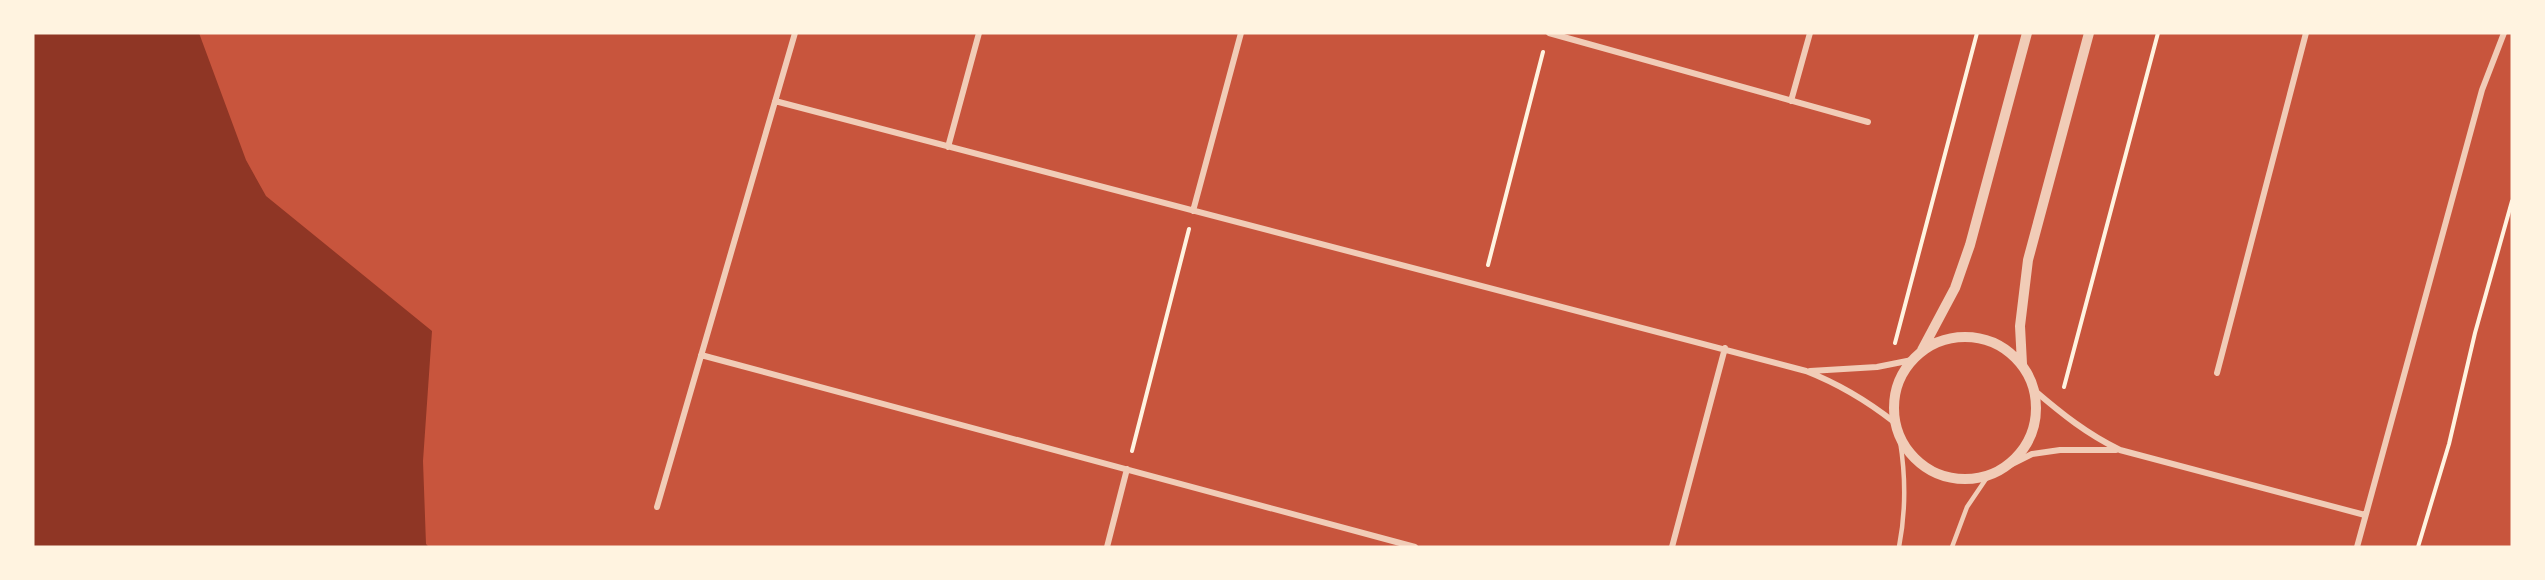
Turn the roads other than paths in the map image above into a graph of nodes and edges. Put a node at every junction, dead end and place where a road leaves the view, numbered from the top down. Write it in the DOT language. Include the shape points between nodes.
graph roads {
  1 [pos="795,33"];
  2 [pos="979,33"];
  3 [pos="1242,33"];
  4 [pos="1549,33"];
  5 [pos="1810,33"];
  6 [pos="2027,33"];
  7 [pos="2089,33"];
  8 [pos="2306,33"];
  9 [pos="2504,33"];
  10 [pos="1563,35"];
  11 [pos="775,101"];
  12 [pos="1791,101"];
  13 [pos="1868,122"];
  14 [pos="948,147"];
  15 [pos="1193,211"];
  16 [pos="1725,348"];
  17 [pos="1920,352"];
  18 [pos="701,355"];
  19 [pos="1912,360"];
  20 [pos="2022,364"];
  21 [pos="1806,371"];
  22 [pos="2217,373"];
  23 [pos="2034,390"];
  24 [pos="1894,422"];
  25 [pos="1900,441"];
  26 [pos="2120,450"];
  27 [pos="2002,469"];
  28 [pos="1127,470"];
  29 [pos="1988,476"];
  30 [pos="657,507"];
  31 [pos="2365,516"];
  32 [pos="1107,547"];
  33 [pos="1415,547"];
  34 [pos="1672,547"];
  35 [pos="1899,547"];
  36 [pos="1952,547"];
  37 [pos="2357,547"];
  1 -- 11 [label="street"];
  2 -- 14 [label="street"];
  3 -- 15 [label="street"];
  4 -- 10 [label="street"];
  5 -- 12 [label="street"];
  6 -- 17 [label="street" via="1970,245 1955,288"];
  7 -- 20 [label="street" via="2028,260 2020,326"];
  8 -- 22 [label="street"];
  9 -- 31 [label="street" via="2482,90"];
  10 -- 12 [label="street"];
  11 -- 14 [label="street"];
  11 -- 18 [label="street"];
  12 -- 13 [label="street"];
  14 -- 15 [label="street"];
  15 -- 16 [label="street"];
  16 -- 21 [label="street"];
  16 -- 34 [label="street"];
  17 -- 19 [label="street"];
  17 -- 20 [label="street" via="1955,337 1974,337 2008,351"];
  18 -- 28 [label="street"];
  18 -- 30 [label="street"];
  19 -- 21 [label="street"];
  19 -- 24 [label="street" via="1896,389"];
  20 -- 23 [label="street"];
  21 -- 24 [label="street" via="1838,384"];
  23 -- 26 [label="street" via="2095,438"];
  23 -- 27 [label="street" via="2036,413 2031,435 2019,454"];
  24 -- 25 [label="street"];
  25 -- 29 [label="street" via="1912,458 1948,478"];
  25 -- 35 [label="lane" via="1905,503"];
  26 -- 27 [label="street" via="2032,454"];
  26 -- 31 [label="street"];
  27 -- 29 [label="street"];
  28 -- 32 [label="street"];
  28 -- 33 [label="street"];
  29 -- 36 [label="lane" via="1966,507"];
  31 -- 37 [label="street"];
}
